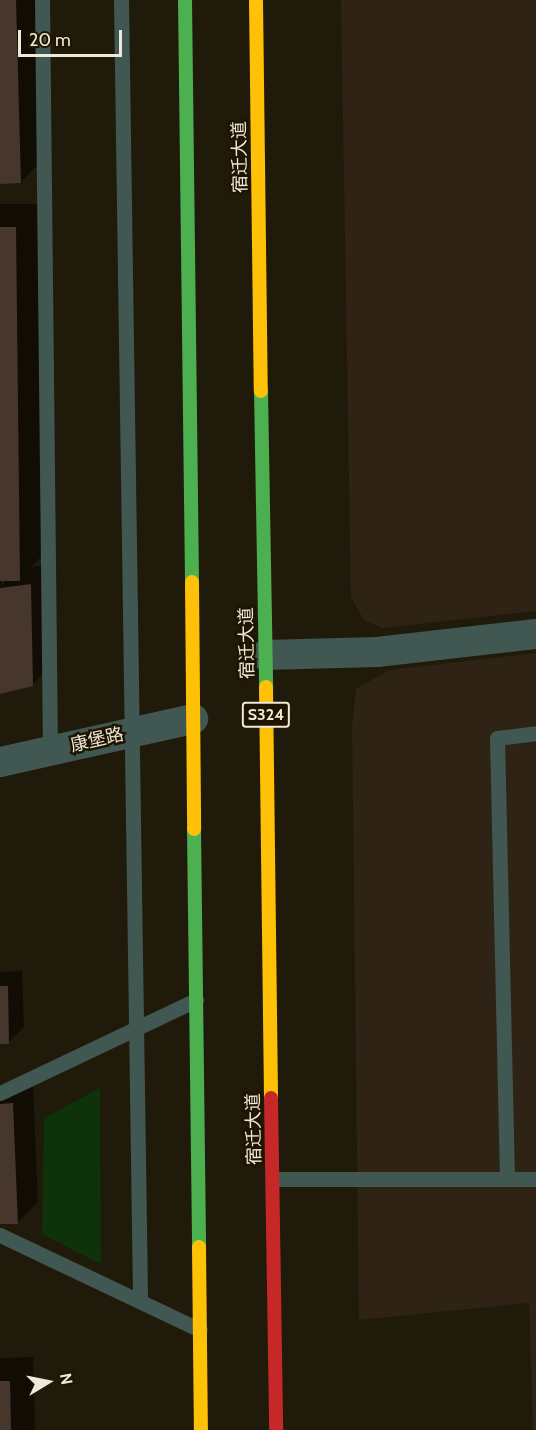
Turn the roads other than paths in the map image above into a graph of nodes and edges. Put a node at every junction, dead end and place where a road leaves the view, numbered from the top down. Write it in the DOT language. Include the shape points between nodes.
graph roads {
  1 [pos="42,0"];
  2 [pos="121,0"];
  3 [pos="185,0"];
  4 [pos="255,0"];
  5 [pos="536,634"];
  6 [pos="265,655"];
  7 [pos="193,719"];
  8 [pos="133,732"];
  9 [pos="536,734"];
  10 [pos="50,751"];
  11 [pos="0,762"];
  12 [pos="196,1000"];
  13 [pos="136,1028"];
  14 [pos="0,1093"];
  15 [pos="273,1179"];
  16 [pos="507,1179"];
  17 [pos="536,1179"];
  18 [pos="0,1236"];
  19 [pos="140,1301"];
  20 [pos="200,1329"];
  21 [pos="201,1430"];
  22 [pos="276,1430"];
  1 -- 10 [label="lane"];
  2 -- 8 [label="lane"];
  3 -- 7 [label="main road"];
  4 -- 6 [label="main road, 宿迁大道 / S324"];
  5 -- 6 [label="street" via="377,652"];
  6 -- 15 [label="main road, 宿迁大道 / S324"];
  7 -- 8 [label="street, 康堡路"];
  7 -- 12 [label="main road"];
  8 -- 10 [label="street, 康堡路"];
  8 -- 13 [label="lane"];
  9 -- 16 [label="lane" via="497,738"];
  10 -- 11 [label="street, 康堡路"];
  12 -- 13 [label="lane"];
  12 -- 20 [label="main road"];
  13 -- 14 [label="lane"];
  13 -- 19 [label="lane"];
  15 -- 16 [label="lane"];
  15 -- 22 [label="main road, 宿迁大道 / S324"];
  16 -- 17 [label="lane"];
  18 -- 19 [label="lane"];
  19 -- 20 [label="lane"];
  20 -- 21 [label="main road"];
}
